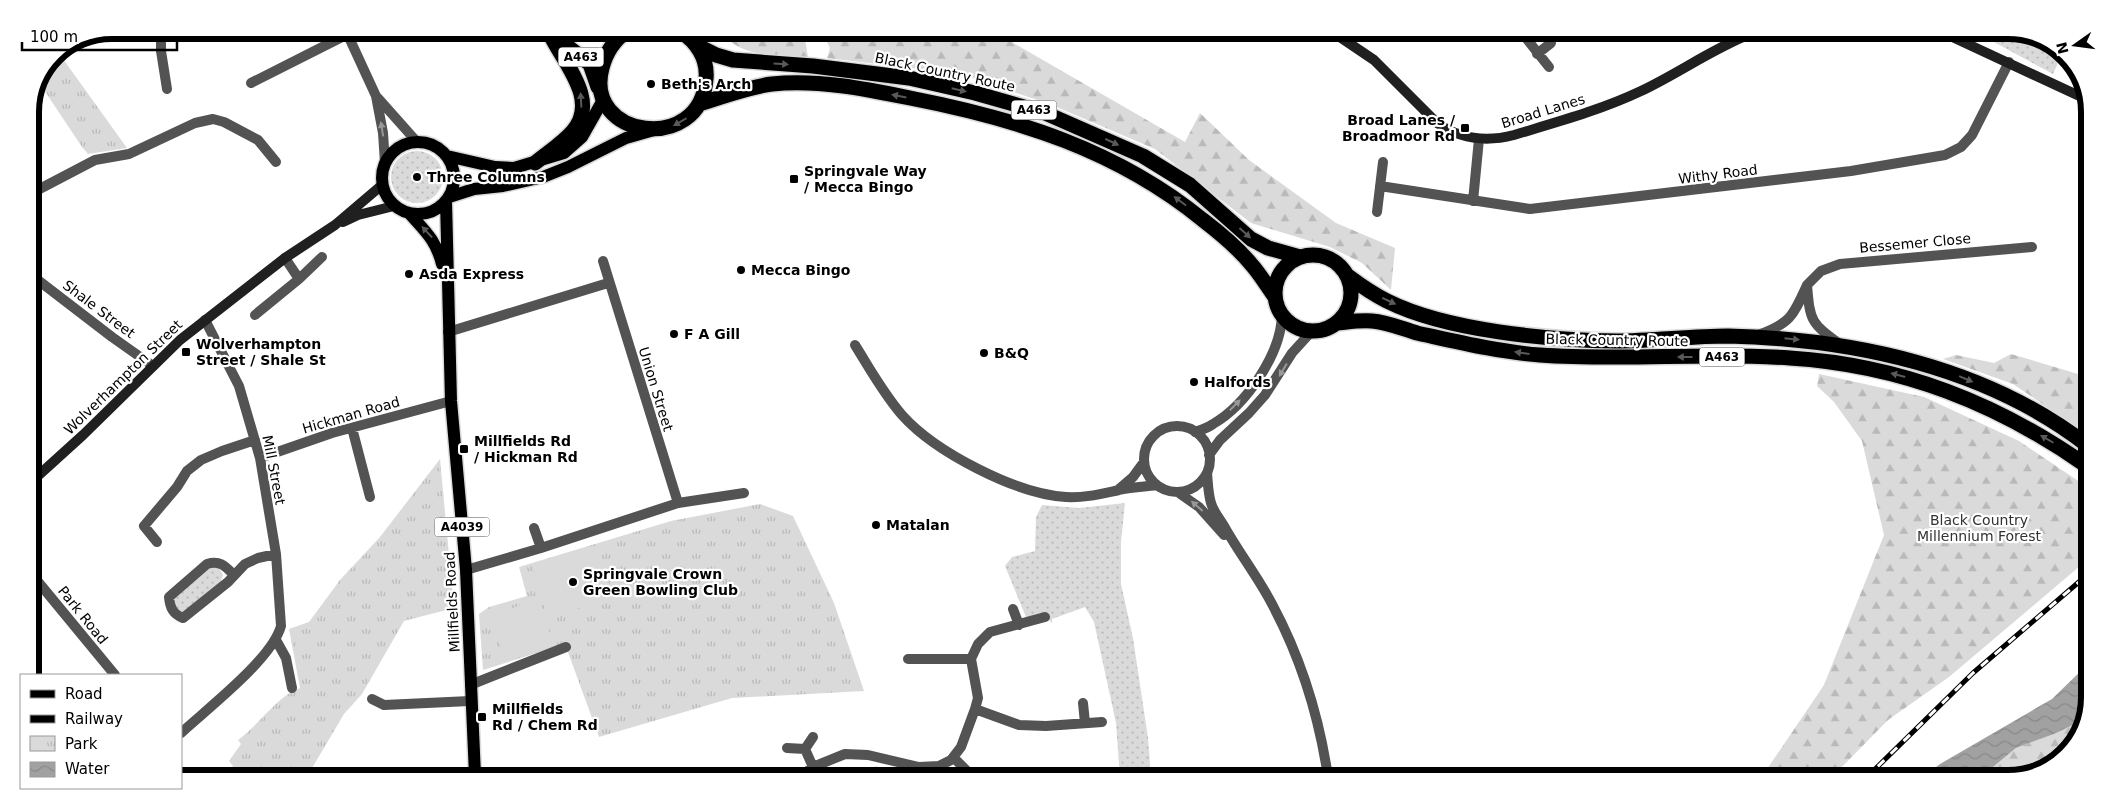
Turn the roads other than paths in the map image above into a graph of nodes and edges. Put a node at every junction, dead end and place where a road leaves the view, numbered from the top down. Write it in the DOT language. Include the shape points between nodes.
graph roads {
  1 [pos="161,39"];
  2 [pos="334,39"];
  3 [pos="350,39"];
  4 [pos="552,39"];
  5 [pos="557,39"];
  6 [pos="617,39"];
  7 [pos="689,39"];
  8 [pos="692,39"];
  9 [pos="1347,39"];
  10 [pos="1526,39"];
  11 [pos="1738,39"];
  12 [pos="1957,39"];
  13 [pos="1551,43"];
  14 [pos="1537,54"];
  15 [pos="2009,62"];
  16 [pos="1548,67"];
  17 [pos="251,83"];
  18 [pos="167,89"];
  19 [pos="601,95"];
  20 [pos="376,96"];
  21 [pos="2079,96"];
  22 [pos="699,104"];
  23 [pos="655,130"];
  24 [pos="1479,139"];
  25 [pos="417,142"];
  26 [pos="447,156"];
  27 [pos="276,162"];
  28 [pos="1383,162"];
  29 [pos="385,163"];
  30 [pos="535,163"];
  31 [pos="382,185"];
  32 [pos="1380,186"];
  33 [pos="39,189"];
  34 [pos="448,199"];
  35 [pos="1474,202"];
  36 [pos="394,206"];
  37 [pos="1377,212"];
  38 [pos="410,214"];
  39 [pos="335,225"];
  40 [pos="2032,247"];
  41 [pos="322,257"];
  42 [pos="1300,257"];
  43 [pos="285,258"];
  44 [pos="602,261"];
  45 [pos="1348,276"];
  46 [pos="299,279"];
  47 [pos="39,281"];
  48 [pos="608,283"];
  49 [pos="1807,285"];
  50 [pos="448,288"];
  51 [pos="1275,298"];
  52 [pos="255,315"];
  53 [pos="1282,315"];
  54 [pos="205,320"];
  55 [pos="1337,323"];
  56 [pos="1312,331"];
  57 [pos="448,332"];
  58 [pos="1752,337"];
  59 [pos="855,345"];
  60 [pos="1843,346"];
  61 [pos="153,366"];
  62 [pos="451,401"];
  63 [pos="352,428"];
  64 [pos="1195,432"];
  65 [pos="255,440"];
  66 [pos="2081,440"];
  67 [pos="1209,455"];
  68 [pos="260,458"];
  69 [pos="1144,462"];
  70 [pos="2081,462"];
  71 [pos="1207,473"];
  72 [pos="39,475"];
  73 [pos="1156,485"];
  74 [pos="1119,490"];
  75 [pos="744,493"];
  76 [pos="1179,493"];
  77 [pos="370,497"];
  78 [pos="678,503"];
  79 [pos="534,528"];
  80 [pos="157,542"];
  81 [pos="541,548"];
  82 [pos="1236,548"];
  83 [pos="276,554"];
  84 [pos="466,570"];
  85 [pos="234,575"];
  86 [pos="39,583"];
  87 [pos="1013,609"];
  88 [pos="1045,617"];
  89 [pos="1019,625"];
  90 [pos="277,637"];
  91 [pos="566,647"];
  92 [pos="908,659"];
  93 [pos="971,659"];
  94 [pos="114,674"];
  95 [pos="470,685"];
  96 [pos="292,688"];
  97 [pos="372,699"];
  98 [pos="470,701"];
  99 [pos="1083,703"];
  100 [pos="975,709"];
  101 [pos="1102,722"];
  102 [pos="1085,723"];
  103 [pos="182,732"];
  104 [pos="813,737"];
  105 [pos="787,748"];
  106 [pos="805,749"];
  107 [pos="954,758"];
  108 [pos="813,767"];
  109 [pos="476,770"];
  110 [pos="809,770"];
  111 [pos="966,770"];
  112 [pos="1327,770"];
  1 -- 18 [label="street"];
  2 -- 17 [label="street"];
  3 -- 20 [label="street"];
  30 -- 4 [label="highway, one-way" via="580,123 581,89"];
  5 -- 19 [label="highway, A463" via="590,64"];
  6 -- 19 [label="highway, A463" via="608,51 600,75"];
  7 -- 22 [label="highway, A463" via="702,56 706,72"];
  8 -- 42 [label="highway, Black Country Route / A463, one-way" via="716,55 732,60 909,78 1045,113 1143,156 1190,185 1251,238 1268,248"];
  9 -- 24 [label="street, Broad Lanes" via="1374,60 1437,123 1447,130"];
  10 -- 14 [label="street"];
  11 -- 24 [label="street, Broad Lanes" via="1617,102 1514,135"];
  12 -- 15 [label="street"];
  13 -- 14 [label="street"];
  14 -- 16 [label="street"];
  15 -- 21 [label="street"];
  15 -- 35 [label="street, Withy Road" via="1972,135 1961,147 1945,154 1851,171 1575,205 1530,209"];
  19 -- 23 [label="highway, A463" via="610,110 625,121"];
  19 -- 30 [label="main road" via="593,122 582,137 564,153"];
  20 -- 25 [label="street"];
  29 -- 20 [label="street, one-way"];
  22 -- 23 [label="highway, A463, one-way" via="680,123"];
  51 -- 22 [label="highway, A463, one-way" via="1251,263 1179,200 1126,167 1037,129 904,96 804,83 764,86"];
  23 -- 34 [label="main road" via="626,138 543,177 474,189"];
  24 -- 35 [label="street"];
  25 -- 26 [label="main road" via="433,145"];
  25 -- 29 [label="main road" via="397,148"];
  26 -- 30 [label="main road" via="495,167 514,168"];
  26 -- 34 [label="main road, A4039" via="454,175"];
  27 -- 33 [label="street" via="258,140 213,119 195,123 129,154 95,160"];
  28 -- 32 [label="street"];
  29 -- 31 [label="main road"];
  31 -- 36 [label="main road"];
  31 -- 39 [label="street"];
  32 -- 35 [label="street, Withy Road"];
  32 -- 37 [label="street"];
  34 -- 38 [label="main road" via="428,213"];
  34 -- 50 [label="main road, Millfields Road / A4039"];
  36 -- 38 [label="main road, A4039"];
  36 -- 39 [label="street"];
  50 -- 38 [label="main road, Millfields Road / A4039, one-way" via="436,244"];
  39 -- 43 [label="street, Wolverhampton Street"];
  40 -- 49 [label="street, Bessemer Close" via="1840,264 1821,271"];
  41 -- 46 [label="street"];
  42 -- 45 [label="highway, A463" via="1316,254 1327,257"];
  42 -- 51 [label="highway" via="1287,264 1278,276"];
  43 -- 46 [label="street"];
  43 -- 54 [label="street, Wolverhampton Street"];
  44 -- 48 [label="street, Union Street"];
  45 -- 55 [label="highway" via="1350,302"];
  45 -- 58 [label="highway, Black Country Route / A463, one-way" via="1388,302 1477,329 1616,341"];
  46 -- 52 [label="street"];
  47 -- 61 [label="street, Shale Street"];
  48 -- 57 [label="street"];
  48 -- 78 [label="street, Union Street"];
  49 -- 58 [label="street, Bessemer Close" via="1794,314 1779,327"];
  49 -- 60 [label="street" via="1810,312 1818,328"];
  50 -- 57 [label="main road, Millfields Road / A4039"];
  51 -- 53 [label="highway, A463"];
  53 -- 56 [label="highway" via="1294,326"];
  64 -- 53 [label="street, one-way" via="1213,425 1228,413 1258,379 1276,347 1282,329"];
  54 -- 61 [label="street, Wolverhampton Street"];
  54 -- 65 [label="street, Mill Street" via="239,386"];
  55 -- 56 [label="highway, A463"];
  70 -- 55 [label="highway, Black Country Route / A463, one-way" via="1993,409 1955,393 1877,370 1789,358 1539,355 1471,346 1373,321"];
  56 -- 67 [label="street, one-way" via="1292,353 1265,395"];
  57 -- 62 [label="main road, Millfields Road / A4039"];
  58 -- 60 [label="highway, Black Country Route / A463, one-way"];
  59 -- 74 [label="street" via="880,388 903,416 935,443 981,471 1030,490 1066,497 1094,497"];
  60 -- 66 [label="highway, Black Country Route / A463, one-way" via="1900,357 1962,377 2018,402"];
  61 -- 72 [label="street, Wolverhampton Street"];
  62 -- 63 [label="street, Hickman Road"];
  62 -- 84 [label="main road, Millfields Road / A4039"];
  63 -- 68 [label="street, Hickman Road"];
  63 -- 77 [label="street"];
  64 -- 67 [label="street" via="1203,440"];
  64 -- 69 [label="street" via="1181,427 1162,430 1149,441"];
  65 -- 68 [label="street, Mill Street"];
  65 -- 80 [label="street" via="201,460 187,471 144,526"];
  67 -- 71 [label="street"];
  68 -- 83 [label="street, Mill Street"];
  69 -- 73 [label="street" via="1149,477"];
  69 -- 74 [label="street"];
  71 -- 76 [label="street" via="1196,486"];
  71 -- 82 [label="street" via="1211,504"];
  73 -- 74 [label="street"];
  73 -- 76 [label="street"];
  75 -- 78 [label="street"];
  82 -- 76 [label="street, one-way" via="1198,507"];
  78 -- 81 [label="street"];
  79 -- 81 [label="street"];
  81 -- 84 [label="street"];
  82 -- 112 [label="street" via="1289,637 1315,712"];
  83 -- 85 [label="street" via="252,561"];
  83 -- 90 [label="street, Mill Street" via="281,615"];
  84 -- 95 [label="main road, Millfields Road / A4039"];
  85 -- 85 [label="street" via="191,613 183,618 175,615 169,598 207,564 224,565"];
  86 -- 94 [label="street, Park Road"];
  87 -- 89 [label="street"];
  88 -- 89 [label="street"];
  89 -- 93 [label="street" via="990,632 978,644"];
  90 -- 96 [label="street" via="286,658"];
  90 -- 103 [label="street" via="262,658"];
  91 -- 95 [label="street"];
  92 -- 93 [label="street"];
  93 -- 100 [label="street" via="978,698"];
  95 -- 98 [label="main road, Millfields Road / A4039"];
  97 -- 98 [label="street" via="384,705"];
  98 -- 109 [label="main road, Millfields Road / A4039"];
  99 -- 102 [label="street"];
  100 -- 102 [label="street" via="1019,725"];
  100 -- 107 [label="street"];
  101 -- 102 [label="street"];
  104 -- 106 [label="street"];
  105 -- 106 [label="street"];
  106 -- 108 [label="street"];
  107 -- 108 [label="street" via="939,766 919,767 868,755 845,754"];
  107 -- 111 [label="street"];
  108 -- 110 [label="street"];
}
